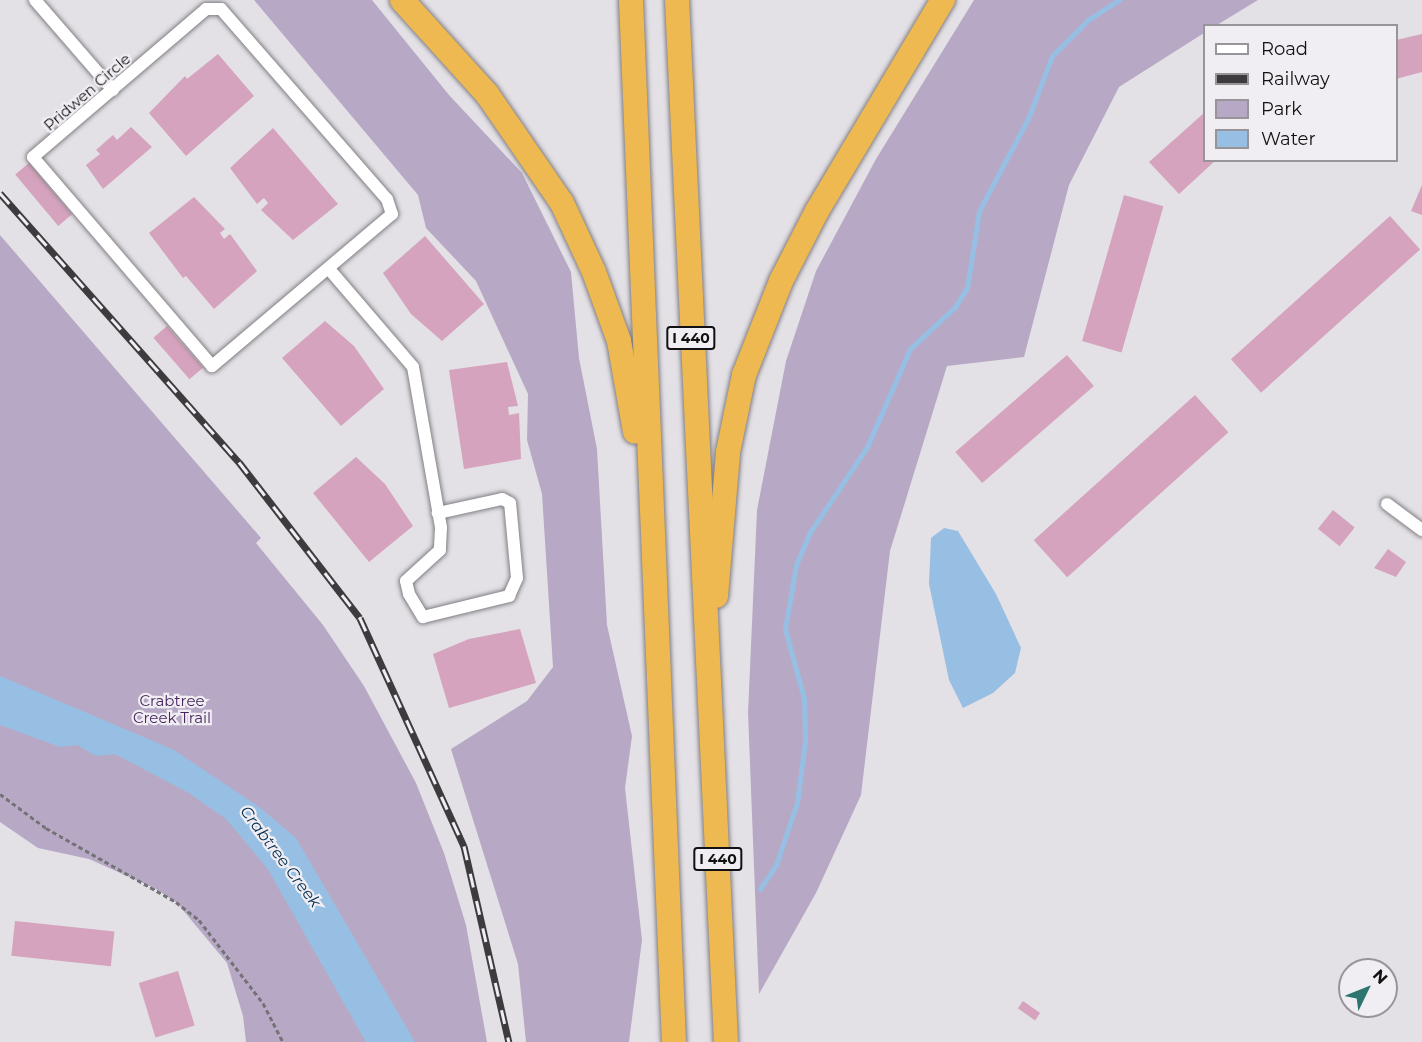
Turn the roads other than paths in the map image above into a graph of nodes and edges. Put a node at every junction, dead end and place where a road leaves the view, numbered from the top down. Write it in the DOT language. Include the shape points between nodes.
graph roads {
  1 [pos="35,0"];
  2 [pos="402,0"];
  3 [pos="632,0"];
  4 [pos="677,0"];
  5 [pos="943,0"];
  6 [pos="113,90"];
  7 [pos="329,269"];
  8 [pos="1388,504"];
  9 [pos="438,513"];
  10 [pos="1422,530"];
  11 [pos="656,589"];
  12 [pos="710,676"];
  13 [pos="674,1042"];
  14 [pos="726,1042"];
  1 -- 6 [label="street"];
  2 -- 11 [label="highway" via="468,70 525,145 562,203 594,272 627,378"];
  3 -- 11 [label="highway, I 440"];
  4 -- 12 [label="highway, I 440" via="698,496"];
  5 -- 12 [label="highway" via="817,211 781,281 744,375 728,452"];
  6 -- 7 [label="street, Pridwen Circle" via="206,9 221,9 387,199 392,214"];
  6 -- 7 [label="street, Pridwen Circle" via="33,157 212,366"];
  7 -- 9 [label="street" via="413,367"];
  8 -- 10 [label="street"];
  9 -- 9 [label="street" via="440,550 406,580 409,594 423,617 509,596 517,578 510,503 502,499"];
  11 -- 13 [label="highway, I 440"];
  12 -- 14 [label="highway, I 440"];
}
